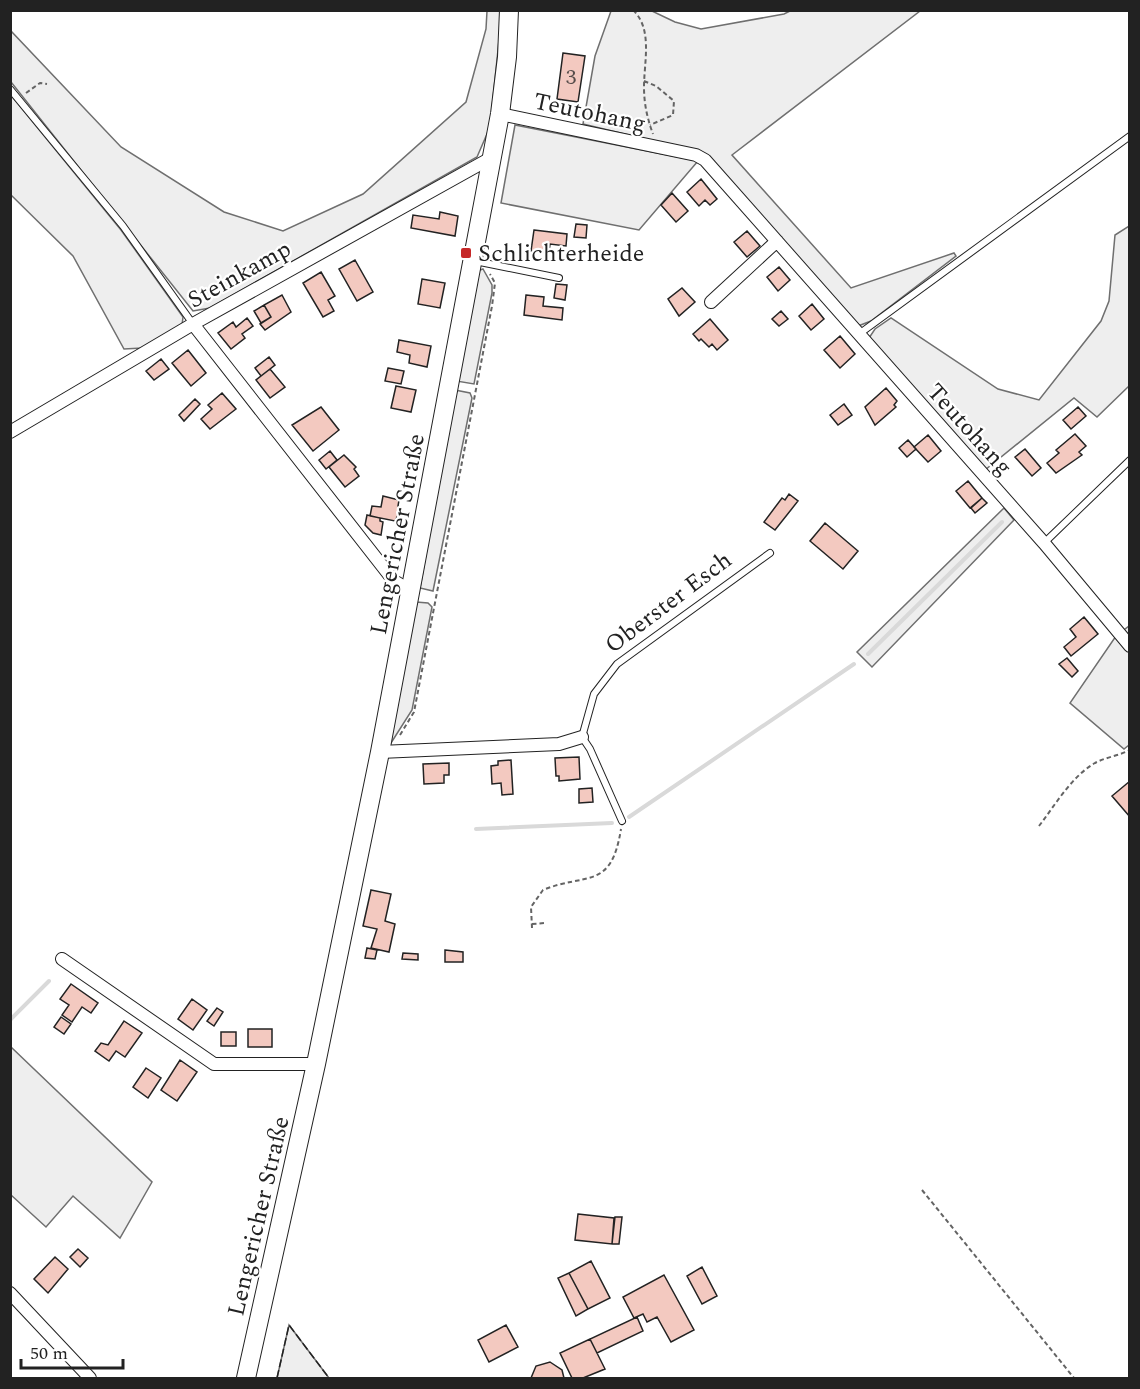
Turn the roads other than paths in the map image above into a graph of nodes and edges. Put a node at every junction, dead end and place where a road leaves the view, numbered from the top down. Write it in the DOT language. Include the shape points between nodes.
graph roads {
  1 [pos="508,10"];
  2 [pos="10,89"];
  3 [pos="500,114"];
  4 [pos="1130,136"];
  5 [pos="491,158"];
  6 [pos="777,241"];
  7 [pos="472,261"];
  8 [pos="559,278"];
  9 [pos="711,302"];
  10 [pos="193,324"];
  11 [pos="859,334"];
  12 [pos="10,432"];
  13 [pos="1130,460"];
  14 [pos="1044,543"];
  15 [pos="770,553"];
  16 [pos="411,591"];
  17 [pos="1130,646"];
  18 [pos="582,737"];
  19 [pos="380,752"];
  20 [pos="622,821"];
  21 [pos="62,959"];
  22 [pos="316,1064"];
  23 [pos="10,1293"];
  24 [pos="90,1378"];
  25 [pos="246,1378"];
  1 -- 3 [label="street, Lengericher Straße"];
  2 -- 10 [label="lane" via="123,226"];
  3 -- 5 [label="street, Lengericher Straße"];
  3 -- 6 [label="street, Teutohang" via="705,160"];
  4 -- 11 [label="lane"];
  5 -- 7 [label="street, Lengericher Straße"];
  5 -- 10 [label="street, Steinkamp"];
  6 -- 9 [label="street"];
  6 -- 11 [label="street, Teutohang"];
  7 -- 8 [label="lane"];
  7 -- 16 [label="street, Lengericher Straße"];
  10 -- 12 [label="street, Steinkamp"];
  10 -- 16 [label="street" via="394,581"];
  11 -- 14 [label="street, Teutohang"];
  13 -- 14 [label="lane"];
  14 -- 17 [label="street, Teutohang"];
  15 -- 18 [label="lane, Oberster Esch" via="616,664 594,694"];
  16 -- 19 [label="street, Lengericher Straße"];
  18 -- 19 [label="street" via="559,744"];
  18 -- 20 [label="lane"];
  19 -- 22 [label="street, Lengericher Straße"];
  21 -- 22 [label="street" via="214,1064"];
  22 -- 25 [label="street, Lengericher Straße"];
  23 -- 24 [label="street"];
}
